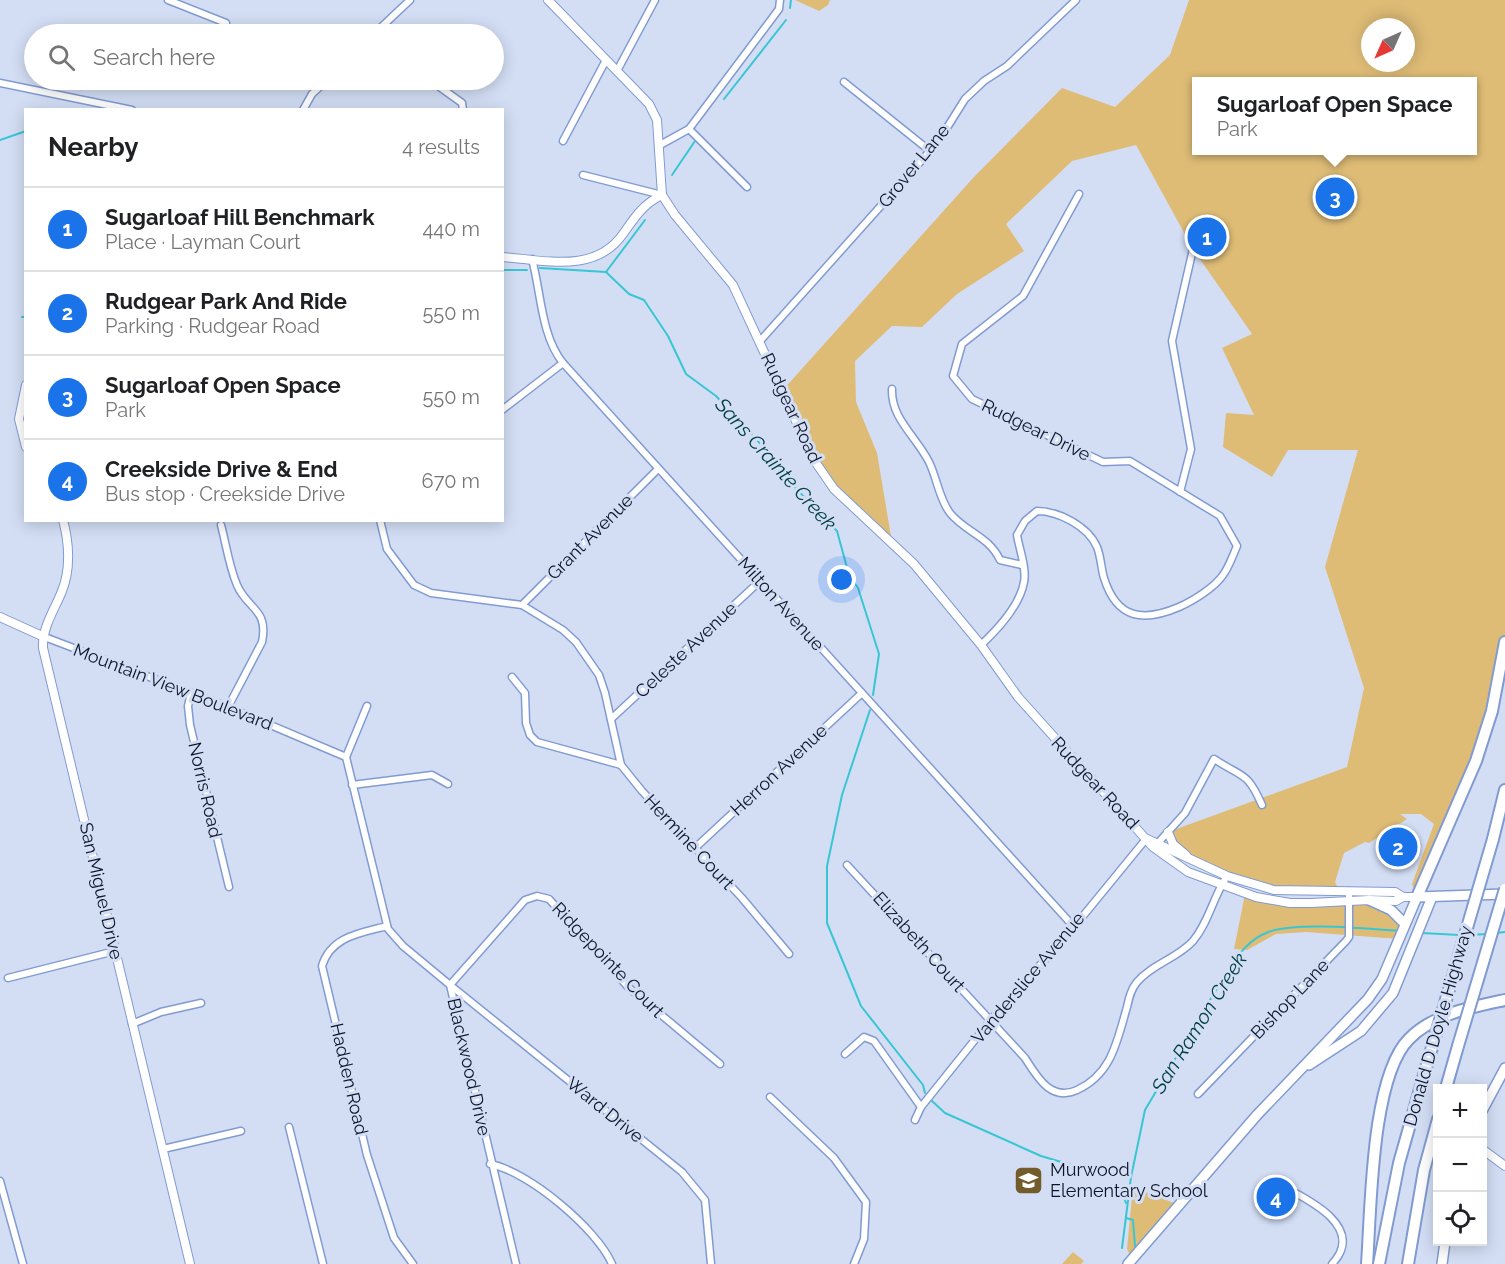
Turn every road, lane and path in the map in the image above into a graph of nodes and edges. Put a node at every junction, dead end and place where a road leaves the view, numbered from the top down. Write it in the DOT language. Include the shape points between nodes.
graph roads {
  1 [pos="168,0"];
  2 [pos="410,0"];
  3 [pos="548,0"];
  4 [pos="655,0"];
  5 [pos="780,0"];
  6 [pos="1076,0"];
  7 [pos="226,23"];
  8 [pos="385,24"];
  9 [pos="606,60"];
  10 [pos="617,71"];
  11 [pos="844,82"];
  12 [pos="0,83"];
  13 [pos="24,88"];
  14 [pos="34,90"];
  15 [pos="316,90"];
  16 [pos="444,90"];
  17 [pos="122,108"];
  18 [pos="304,108"];
  19 [pos="463,108"];
  20 [pos="689,129"];
  21 [pos="563,141"];
  22 [pos="660,145"];
  23 [pos="930,151"];
  24 [pos="583,175"];
  25 [pos="747,187"];
  26 [pos="1079,194"];
  27 [pos="662,195"];
  28 [pos="1193,249"];
  29 [pos="504,257"];
  30 [pos="532,259"];
  31 [pos="760,341"];
  32 [pos="563,363"];
  33 [pos="892,388"];
  34 [pos="24,395"];
  35 [pos="504,408"];
  36 [pos="24,439"];
  37 [pos="658,469"];
  38 [pos="1180,492"];
  39 [pos="63,522"];
  40 [pos="381,522"];
  41 [pos="220,525"];
  42 [pos="1022,565"];
  43 [pos="759,581"];
  44 [pos="522,605"];
  45 [pos="0,617"];
  46 [pos="42,636"];
  47 [pos="1505,642"];
  48 [pos="981,645"];
  49 [pos="512,676"];
  50 [pos="191,693"];
  51 [pos="862,693"];
  52 [pos="367,706"];
  53 [pos="228,707"];
  54 [pos="612,719"];
  55 [pos="346,757"];
  56 [pos="621,765"];
  57 [pos="448,784"];
  58 [pos="352,785"];
  59 [pos="1505,790"];
  60 [pos="1262,805"];
  61 [pos="1168,832"];
  62 [pos="1146,839"];
  63 [pos="1158,843"];
  64 [pos="695,848"];
  65 [pos="1192,860"];
  66 [pos="847,865"];
  67 [pos="1227,876"];
  68 [pos="1221,885"];
  69 [pos="229,887"];
  70 [pos="1505,889"];
  71 [pos="1348,891"];
  72 [pos="1505,894"];
  73 [pos="1371,896"];
  74 [pos="1417,897"];
  75 [pos="1432,897"];
  76 [pos="1349,902"];
  77 [pos="1405,924"];
  78 [pos="387,926"];
  79 [pos="1074,927"];
  80 [pos="115,951"];
  81 [pos="789,954"];
  82 [pos="8,978"];
  83 [pos="450,985"];
  84 [pos="1502,1002"];
  85 [pos="201,1004"];
  86 [pos="990,1021"];
  87 [pos="132,1024"];
  88 [pos="845,1053"];
  89 [pos="720,1064"];
  90 [pos="1505,1068"];
  91 [pos="1297,1073"];
  92 [pos="1447,1084"];
  93 [pos="1198,1094"];
  94 [pos="770,1097"];
  95 [pos="1487,1102"];
  96 [pos="921,1107"];
  97 [pos="915,1120"];
  98 [pos="289,1127"];
  99 [pos="242,1131"];
  100 [pos="1433,1135"];
  101 [pos="163,1149"];
  102 [pos="1487,1153"];
  103 [pos="490,1164"];
  104 [pos="1505,1166"];
  105 [pos="0,1181"];
  106 [pos="1282,1186"];
  107 [pos="1444,1246"];
  108 [pos="23,1264"];
  109 [pos="190,1264"];
  110 [pos="323,1264"];
  111 [pos="413,1264"];
  112 [pos="516,1264"];
  113 [pos="612,1264"];
  114 [pos="711,1264"];
  115 [pos="854,1264"];
  116 [pos="1128,1264"];
  117 [pos="1332,1264"];
  118 [pos="1367,1264"];
  119 [pos="1379,1264"];
  120 [pos="1408,1264"];
  121 [pos="1442,1264"];
  1 -- 7 [label="street"];
  2 -- 8 [label="street"];
  3 -- 9 [label="street"];
  4 -- 10 [label="street"];
  5 -- 20 [label="street" via="779,9"];
  6 -- 23 [label="street, Grover Lane" via="1007,66 965,99"];
  9 -- 10 [label="street"];
  9 -- 21 [label="street"];
  10 -- 22 [label="street" via="650,104 657,120"];
  11 -- 23 [label="street"];
  12 -- 13 [label="street"];
  14 -- 17 [label="street"];
  15 -- 18 [label="street"];
  16 -- 19 [label="street" via="462,103"];
  20 -- 22 [label="street"];
  20 -- 25 [label="street"];
  22 -- 27 [label="street"];
  23 -- 31 [label="street, Grover Lane"];
  24 -- 27 [label="street"];
  26 -- 38 [label="street, Rudgear Drive" via="1023,296 962,344 953,376 972,399 1103,462 1130,461"];
  27 -- 30 [label="street" via="643,207 603,255 583,262"];
  27 -- 31 [label="street, Rudgear Road" via="733,285"];
  28 -- 38 [label="street" via="1172,340 1191,449"];
  29 -- 30 [label="street"];
  30 -- 32 [label="street, Milton Avenue" via="548,334"];
  31 -- 48 [label="street, Rudgear Road" via="814,460 834,489 914,564"];
  32 -- 35 [label="street"];
  32 -- 37 [label="street, Milton Avenue"];
  33 -- 42 [label="street" via="893,407 928,460 952,515 992,545 1000,560"];
  34 -- 36 [label="street" via="19,419"];
  37 -- 43 [label="street, Milton Avenue"];
  37 -- 44 [label="street, Grant Avenue"];
  38 -- 42 [label="street, Rudgear Drive" via="1220,516 1237,546 1223,576 1189,603 1156,617 1131,614 1112,597 1096,546 1087,534 1050,511 1037,511 1017,535"];
  39 -- 46 [label="street" via="67,575"];
  40 -- 44 [label="street" via="393,559 422,590"];
  41 -- 53 [label="street" via="235,582 261,616 264,631"];
  42 -- 48 [label="street, Rudgear Drive" via="1025,581 1017,599"];
  43 -- 51 [label="street, Milton Avenue"];
  43 -- 54 [label="street, Celeste Avenue"];
  44 -- 54 [label="street, Hermine Court" via="576,642 599,675"];
  45 -- 46 [label="street, Mountain View Boulevard"];
  46 -- 50 [label="street, Mountain View Boulevard"];
  46 -- 80 [label="street, San Miguel Drive"];
  47 -- 74 [label="highway" via="1492,711 1476,761"];
  48 -- 62 [label="street, Rudgear Road" via="1018,697"];
  49 -- 56 [label="street" via="525,693 526,723 537,742"];
  50 -- 53 [label="street, Mountain View Boulevard"];
  50 -- 69 [label="street, Norris Road" via="190,725"];
  51 -- 64 [label="street, Herron Avenue"];
  51 -- 79 [label="street, Milton Avenue"];
  52 -- 55 [label="street"];
  53 -- 55 [label="street, Mountain View Boulevard"];
  54 -- 56 [label="street, Hermine Court"];
  55 -- 58 [label="street, Blackwood Drive"];
  56 -- 64 [label="street, Hermine Court"];
  57 -- 58 [label="street" via="432,775"];
  58 -- 78 [label="street, Blackwood Drive"];
  59 -- 119 [label="highway, Donald D Doyle Highway, bridge" via="1399,1163"];
  60 -- 61 [label="street" via="1252,783 1215,759 1185,813"];
  61 -- 63 [label="street"];
  61 -- 65 [label="street" via="1173,844"];
  62 -- 63 [label="street, Rudgear Road"];
  62 -- 68 [label="street, Rudgear Road" via="1188,872"];
  62 -- 79 [label="street, Vanderslice Avenue"];
  63 -- 65 [label="street, Rudgear Road"];
  64 -- 81 [label="street, Hermine Court"];
  65 -- 67 [label="street, Rudgear Road"];
  66 -- 86 [label="street, Elizabeth Court"];
  67 -- 68 [label="street, Elizabeth Court"];
  67 -- 71 [label="street, Rudgear Road" via="1274,890"];
  68 -- 76 [label="street, Rudgear Road" via="1290,903"];
  68 -- 86 [label="street, Elizabeth Court" via="1191,943 1137,981 1110,1060 1089,1084 1069,1094 1046,1088 1025,1058"];
  70 -- 92 [label="highway, Donald D Doyle Highway, bridge"];
  71 -- 73 [label="street, Rudgear Road"];
  71 -- 76 [label="street, Bishop Lane"];
  72 -- 75 [label="main road, Rudgear Road"];
  73 -- 74 [label="street, Rudgear Road" via="1396,901"];
  73 -- 76 [label="street, Rudgear Road"];
  73 -- 77 [label="main road"];
  74 -- 75 [label="main road, Rudgear Road"];
  74 -- 77 [label="main road"];
  75 -- 91 [label="main road" via="1393,993 1361,1031"];
  76 -- 93 [label="street, Bishop Lane" via="1349,936"];
  77 -- 91 [label="main road" via="1382,979 1368,999"];
  78 -- 83 [label="street, Blackwood Drive" via="394,938"];
  78 -- 111 [label="street, Hadden Road" via="335,944 322,966 367,1155 394,1238"];
  79 -- 86 [label="street, Vanderslice Avenue"];
  80 -- 82 [label="street"];
  80 -- 87 [label="street, San Miguel Drive"];
  83 -- 89 [label="street, Ridgepointe Court" via="525,900 537,896 549,899 628,987"];
  83 -- 103 [label="street, Blackwood Drive"];
  83 -- 114 [label="street, Ward Drive" via="682,1172 705,1200"];
  84 -- 118 [label="highway" via="1441,1017 1424,1026 1398,1051 1386,1085 1378,1134"];
  85 -- 87 [label="street" via="160,1012"];
  86 -- 96 [label="street, Vanderslice Avenue"];
  87 -- 101 [label="street, San Miguel Drive"];
  88 -- 96 [label="street" via="864,1037 874,1041"];
  90 -- 95 [label="main road"];
  91 -- 116 [label="main road"];
  94 -- 115 [label="street" via="834,1158 866,1202 864,1239"];
  96 -- 97 [label="street, Vanderslice Avenue"];
  98 -- 110 [label="street"];
  99 -- 101 [label="street"];
  100 -- 120 [label="highway, Donald D Doyle Highway"];
  101 -- 109 [label="street, San Miguel Drive"];
  102 -- 104 [label="street"];
  103 -- 112 [label="street, Blackwood Drive"];
  103 -- 113 [label="street" via="507,1167 571,1213 594,1233"];
  105 -- 108 [label="street"];
  106 -- 117 [label="street" via="1334,1219 1343,1245"];
  107 -- 121 [label="main road"];
}
